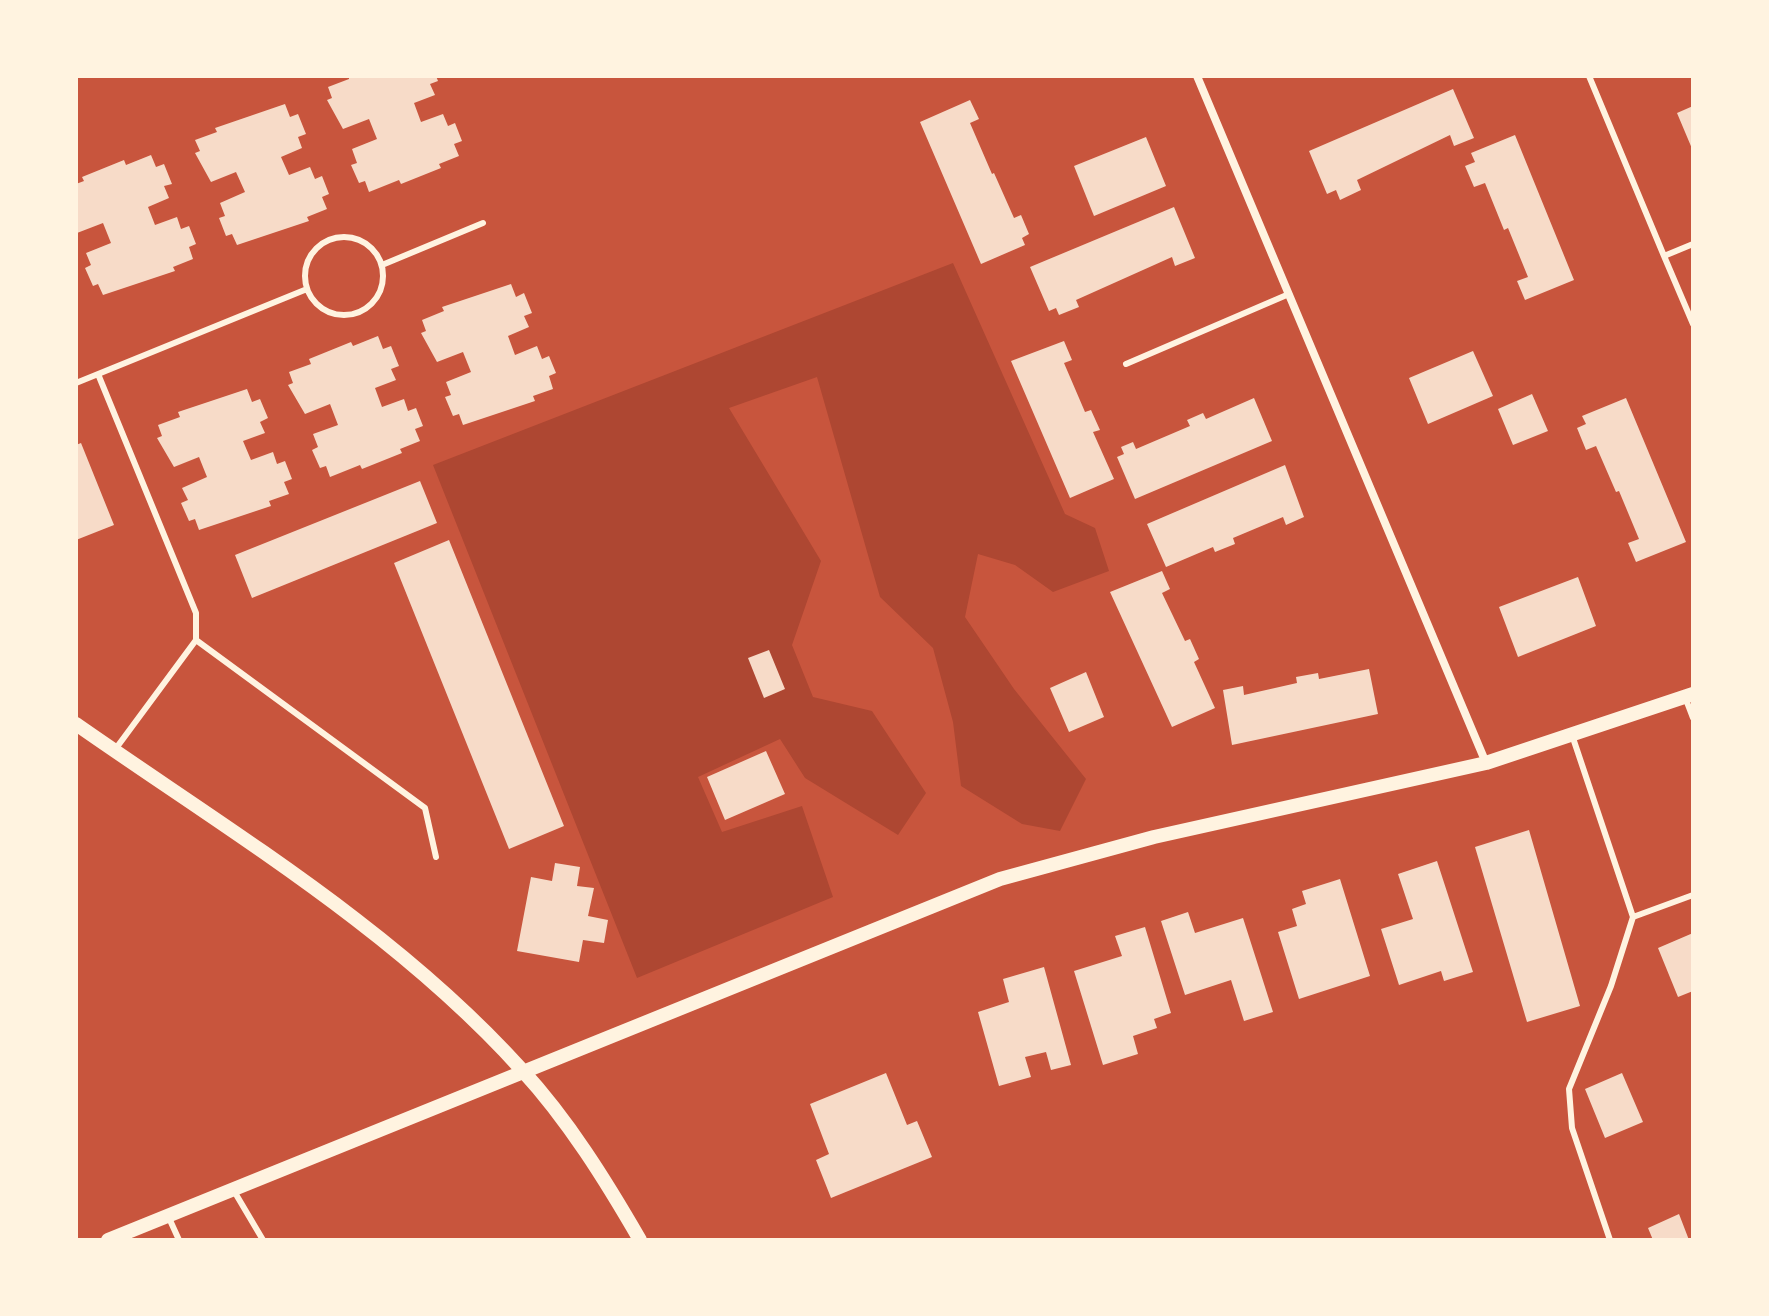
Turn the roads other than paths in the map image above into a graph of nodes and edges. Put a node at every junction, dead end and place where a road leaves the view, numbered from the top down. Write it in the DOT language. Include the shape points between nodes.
graph roads {
  1 [pos="1197,76"];
  2 [pos="1589,76"];
  3 [pos="483,223"];
  4 [pos="1693,244"];
  5 [pos="1664,256"];
  6 [pos="382,265"];
  7 [pos="307,289"];
  8 [pos="1289,294"];
  9 [pos="1693,324"];
  10 [pos="1126,364"];
  11 [pos="98,374"];
  12 [pos="76,383"];
  13 [pos="196,640"];
  14 [pos="1689,696"];
  15 [pos="1693,718"];
  16 [pos="76,724"];
  17 [pos="1572,735"];
  18 [pos="114,751"];
  19 [pos="1486,763"];
  20 [pos="436,857"];
  21 [pos="1693,895"];
  22 [pos="1633,917"];
  23 [pos="524,1071"];
  24 [pos="234,1190"];
  25 [pos="168,1217"];
  26 [pos="108,1240"];
  27 [pos="179,1240"];
  28 [pos="263,1240"];
  29 [pos="640,1240"];
  30 [pos="1610,1240"];
  1 -- 8 [label="street"];
  2 -- 5 [label="lane"];
  3 -- 6 [label="lane"];
  4 -- 5 [label="lane"];
  5 -- 9 [label="lane"];
  6 -- 7 [label="lane" via="380,291 373,302 349,315 323,309"];
  6 -- 7 [label="lane" via="368,244 332,238 306,264"];
  7 -- 11 [label="lane"];
  8 -- 10 [label="lane"];
  8 -- 19 [label="street"];
  11 -- 12 [label="lane"];
  11 -- 13 [label="lane" via="196,613"];
  13 -- 18 [label="lane"];
  13 -- 20 [label="lane" via="425,808"];
  14 -- 15 [label="lane"];
  14 -- 17 [label="street"];
  16 -- 18 [label="street"];
  17 -- 19 [label="street"];
  17 -- 22 [label="lane"];
  18 -- 23 [label="street" via="340,907 470,1015"];
  19 -- 23 [label="street" via="1127,843 1000,879"];
  21 -- 22 [label="lane"];
  22 -- 30 [label="lane" via="1569,1089 1572,1128"];
  23 -- 24 [label="street"];
  23 -- 29 [label="street" via="570,1129"];
  24 -- 25 [label="street"];
  24 -- 28 [label="lane"];
  25 -- 26 [label="street"];
  25 -- 27 [label="lane"];
}
